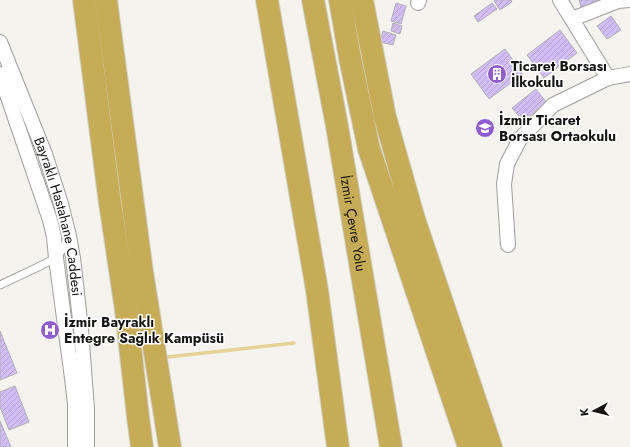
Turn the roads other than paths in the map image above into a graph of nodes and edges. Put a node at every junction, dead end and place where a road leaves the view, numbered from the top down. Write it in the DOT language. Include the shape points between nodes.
graph roads {
  1 [pos="84,0"];
  2 [pos="106,0"];
  3 [pos="267,0"];
  4 [pos="313,0"];
  5 [pos="340,0"];
  6 [pos="362,0"];
  7 [pos="560,0"];
  8 [pos="630,0"];
  9 [pos="572,19"];
  10 [pos="0,42"];
  11 [pos="0,74"];
  12 [pos="630,74"];
  13 [pos="608,78"];
  14 [pos="4,94"];
  15 [pos="69,236"];
  16 [pos="508,245"];
  17 [pos="56,258"];
  18 [pos="0,285"];
  19 [pos="75,447"];
  20 [pos="87,447"];
  21 [pos="142,447"];
  22 [pos="170,447"];
  23 [pos="338,447"];
  24 [pos="391,447"];
  25 [pos="469,447"];
  26 [pos="491,447"];
  1 -- 21 [label="highway"];
  2 -- 22 [label="highway" via="142,272"];
  3 -- 23 [label="highway" via="317,290"];
  4 -- 24 [label="highway, İzmir Çevre Yolu"];
  5 -- 25 [label="highway" via="369,149"];
  6 -- 26 [label="highway" via="385,117 414,219"];
  7 -- 9 [label="street"];
  8 -- 9 [label="street" via="618,1"];
  9 -- 13 [label="street"];
  10 -- 15 [label="street, Bayraklı Hastahane Caddesi" via="45,154"];
  11 -- 14 [label="street, Bayraklı Hastahane Caddesi"];
  12 -- 13 [label="street"];
  13 -- 16 [label="street" via="552,105 520,139 507,164 504,184"];
  14 -- 17 [label="street, Bayraklı Hastahane Caddesi" via="50,220"];
  15 -- 17 [label="lane"];
  15 -- 20 [label="street, Bayraklı Hastahane Caddesi" via="82,329"];
  17 -- 18 [label="lane"];
  17 -- 19 [label="street, Bayraklı Hastahane Caddesi" via="73,384"];
}
